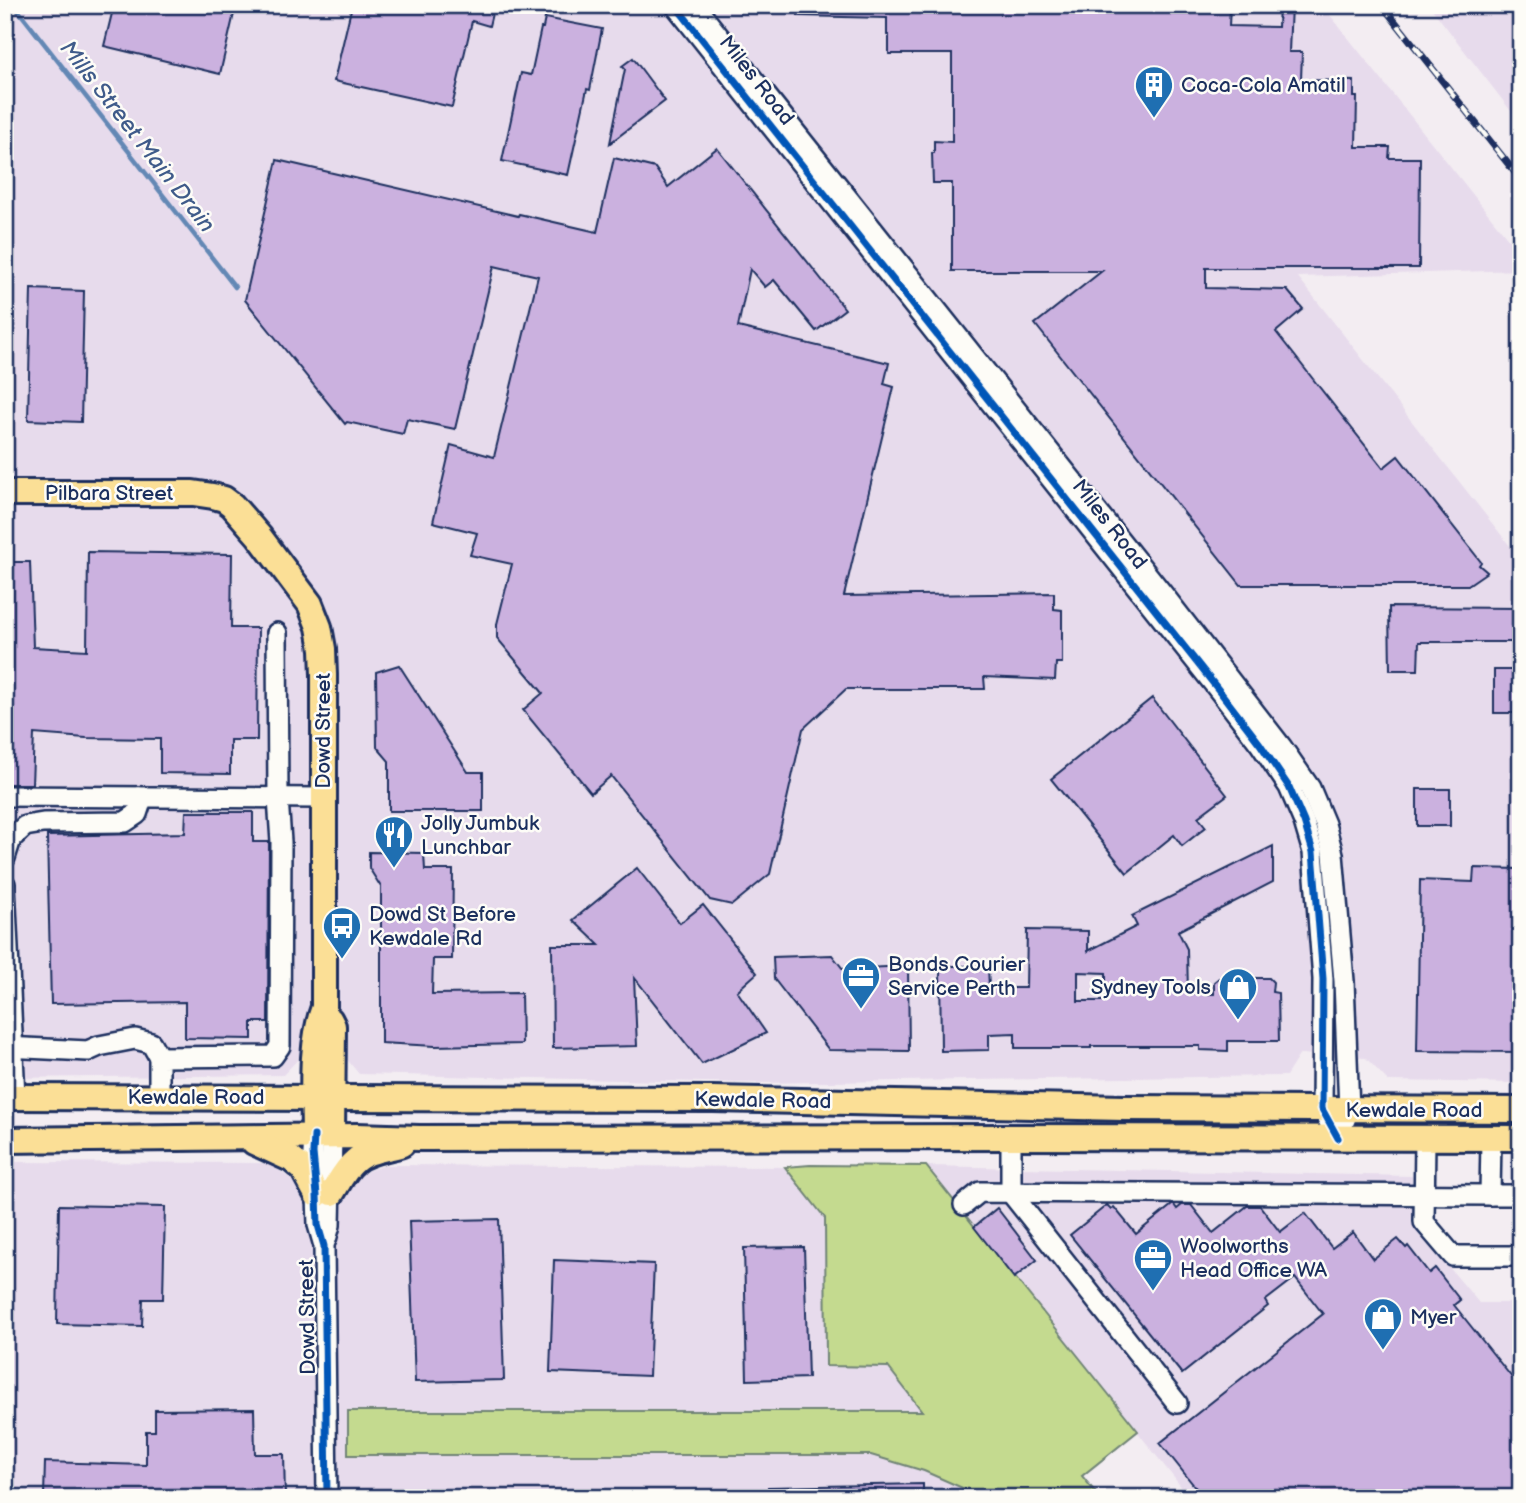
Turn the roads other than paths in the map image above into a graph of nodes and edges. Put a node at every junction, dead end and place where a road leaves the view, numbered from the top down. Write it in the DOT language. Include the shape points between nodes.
graph roads {
  1 [pos="675,5"];
  2 [pos="694,5"];
  3 [pos="5,493"];
  4 [pos="214,496"];
  5 [pos="277,633"];
  6 [pos="5,796"];
  7 [pos="139,797"];
  8 [pos="278,797"];
  9 [pos="323,799"];
  10 [pos="5,858"];
  11 [pos="5,884"];
  12 [pos="9,1047"];
  13 [pos="159,1057"];
  14 [pos="10,1097"];
  15 [pos="159,1097"];
  16 [pos="324,1097"];
  17 [pos="1010,1105"];
  18 [pos="1322,1110"];
  19 [pos="1349,1110"];
  20 [pos="1521,1110"];
  21 [pos="323,1136"];
  22 [pos="1011,1137"];
  23 [pos="244,1138"];
  24 [pos="419,1138"];
  25 [pos="1338,1138"];
  26 [pos="1425,1138"];
  27 [pos="1490,1139"];
  28 [pos="1521,1139"];
  29 [pos="5,1140"];
  30 [pos="1011,1193"];
  31 [pos="325,1194"];
  32 [pos="1424,1195"];
  33 [pos="1490,1195"];
  34 [pos="1521,1195"];
  35 [pos="964,1205"];
  36 [pos="1521,1256"];
  37 [pos="1177,1403"];
  38 [pos="327,1498"];
  1 -- 18 [label="street, Miles Road" via="1179,639 1289,787 1310,842 1316,883 1323,979"];
  2 -- 19 [label="street, Miles Road" via="1174,609 1310,788 1333,854"];
  3 -- 4 [label="main road, Pilbara Street"];
  4 -- 9 [label="main road, Dowd Street" via="232,505 259,536 310,604 319,627 324,675"];
  5 -- 8 [label="street"];
  6 -- 7 [label="street"];
  7 -- 8 [label="street"];
  7 -- 10 [label="street" via="137,814 125,822 25,826 11,839"];
  8 -- 9 [label="street"];
  8 -- 13 [label="street" via="279,1046 273,1056"];
  9 -- 16 [label="main road, Dowd Street" via="324,1007 317,1024"];
  11 -- 12 [label="street"];
  12 -- 13 [label="street" via="88,1051 135,1039 151,1043"];
  12 -- 14 [label="street"];
  13 -- 15 [label="street"];
  14 -- 15 [label="main road, Kewdale Road"];
  15 -- 16 [label="main road, Kewdale Road"];
  16 -- 17 [label="main road, Kewdale Road"];
  16 -- 21 [label="main road, Dowd Street"];
  17 -- 18 [label="main road, Kewdale Road"];
  17 -- 22 [label="main road"];
  18 -- 19 [label="main road, Kewdale Road"];
  18 -- 25 [label="street"];
  19 -- 20 [label="main road, Kewdale Road"];
  19 -- 25 [label="street, Miles Road"];
  21 -- 23 [label="main road, Kewdale Road"];
  21 -- 24 [label="main road, Kewdale Road"];
  21 -- 31 [label="street, Dowd Street" via="313,1153"];
  22 -- 24 [label="main road, Kewdale Road"];
  22 -- 25 [label="main road, Kewdale Road"];
  22 -- 30 [label="street"];
  23 -- 29 [label="main road, Kewdale Road"];
  23 -- 31 [label="main road" via="291,1158"];
  24 -- 31 [label="main road" via="356,1159"];
  25 -- 26 [label="main road, Kewdale Road"];
  26 -- 27 [label="main road, Kewdale Road"];
  26 -- 32 [label="street"];
  27 -- 28 [label="main road, Kewdale Road"];
  27 -- 33 [label="street"];
  30 -- 32 [label="street"];
  30 -- 35 [label="street" via="980,1192"];
  30 -- 37 [label="street"];
  31 -- 38 [label="street, Dowd Street" via="318,1225 324,1246"];
  32 -- 33 [label="street"];
  32 -- 36 [label="street" via="1424,1222 1453,1256"];
  33 -- 34 [label="street"];
}
